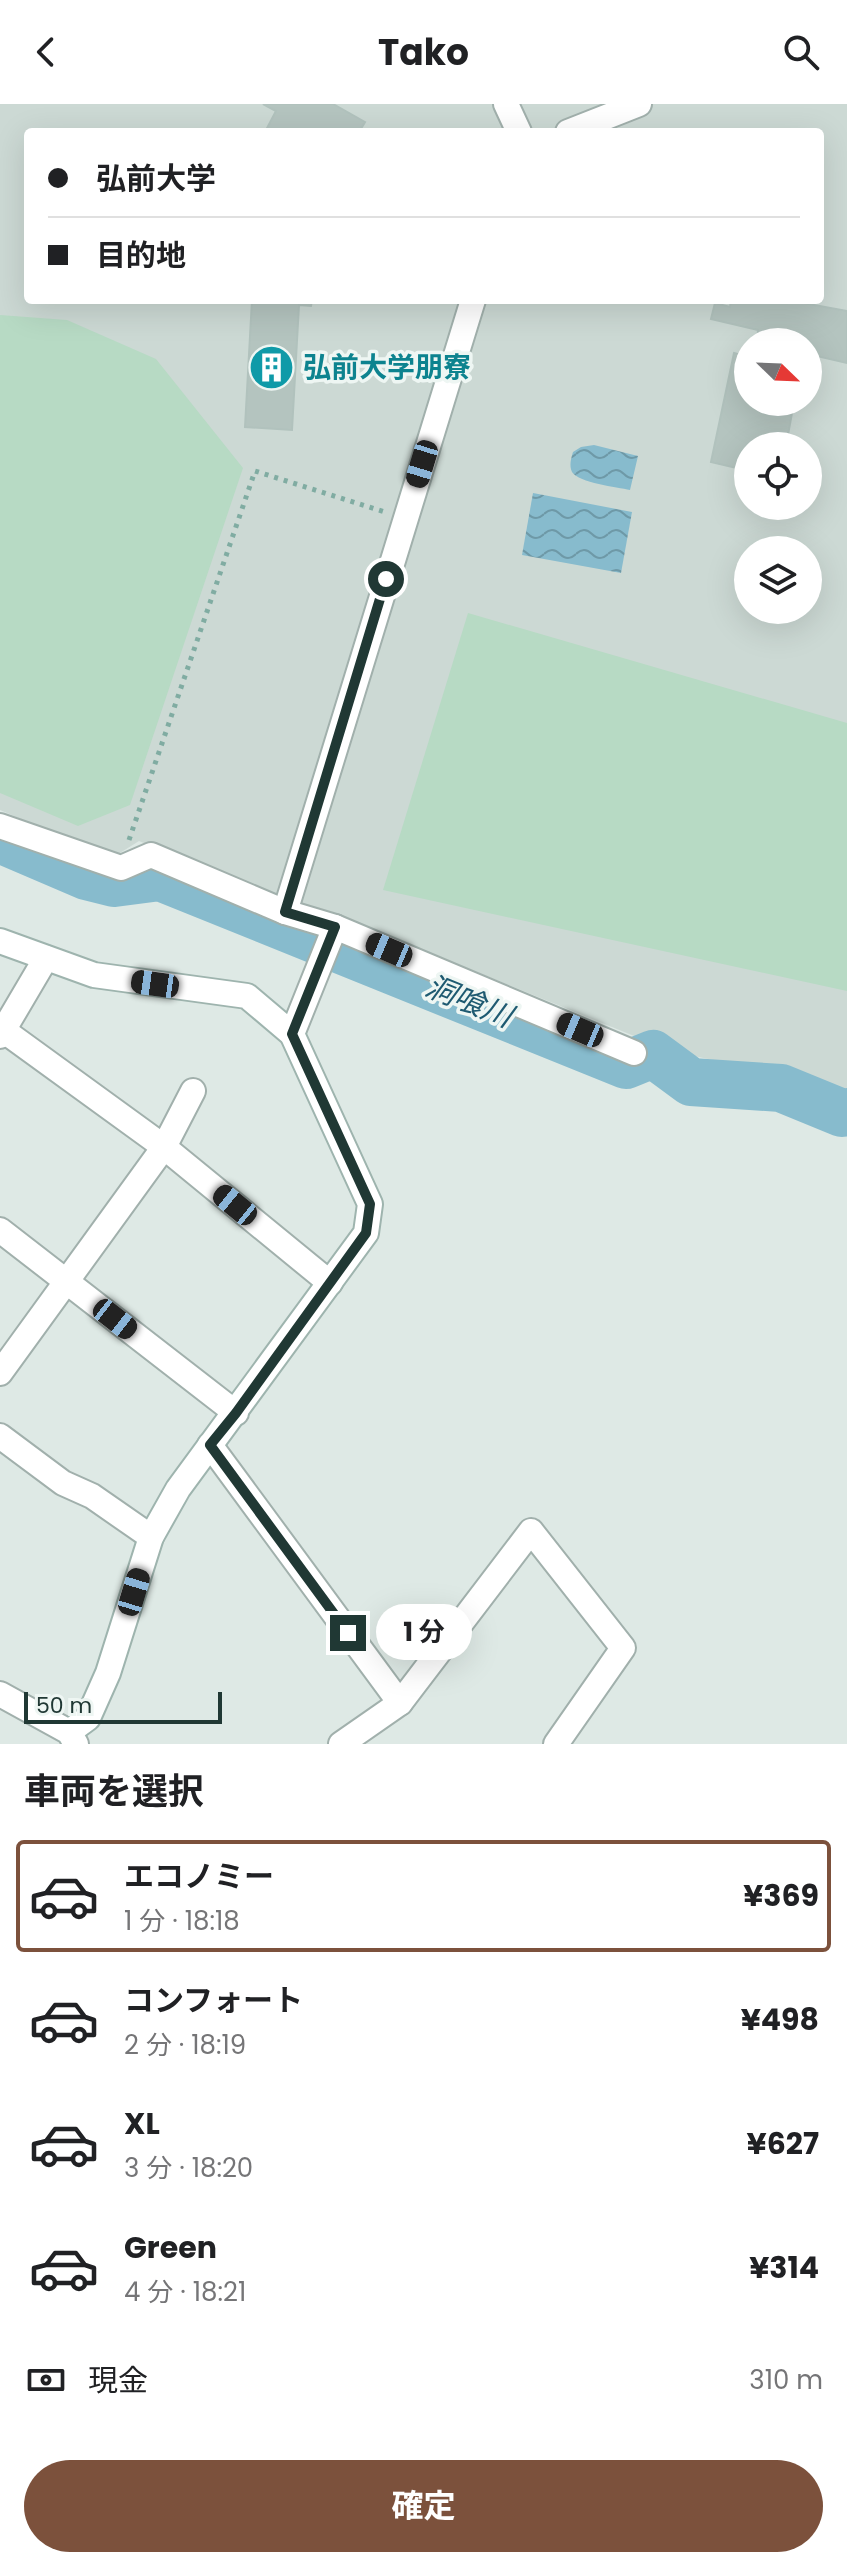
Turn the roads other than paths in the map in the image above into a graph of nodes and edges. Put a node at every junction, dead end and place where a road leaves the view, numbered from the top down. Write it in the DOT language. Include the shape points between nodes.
graph roads {
  1 [pos="506,104"];
  2 [pos="639,104"];
  3 [pos="517,128"];
  4 [pos="578,128"];
  5 [pos="472,304"];
  6 [pos="0,826"];
  7 [pos="285,912"];
  8 [pos="330,938"];
  9 [pos="0,941"];
  10 [pos="46,958"];
  11 [pos="2,1033"];
  12 [pos="292,1034"];
  13 [pos="634,1053"];
  14 [pos="193,1091"];
  15 [pos="164,1147"];
  16 [pos="0,1230"];
  17 [pos="67,1281"];
  18 [pos="330,1283"];
  19 [pos="0,1373"];
  20 [pos="236,1413"];
  21 [pos="0,1436"];
  22 [pos="210,1445"];
  23 [pos="151,1537"];
  24 [pos="0,1694"];
  25 [pos="400,1703"];
  26 [pos="73,1738"];
  27 [pos="45,1744"];
  28 [pos="341,1744"];
  29 [pos="556,1744"];
  1 -- 3 [label="street"];
  2 -- 4 [label="street"];
  5 -- 7 [label="street"];
  6 -- 7 [label="street" via="121,868 151,855"];
  7 -- 8 [label="street"];
  8 -- 12 [label="street"];
  8 -- 13 [label="street"];
  9 -- 10 [label="street"];
  10 -- 11 [label="street"];
  10 -- 12 [label="street" via="94,975 247,996"];
  11 -- 15 [label="street"];
  12 -- 18 [label="street" via="370,1204 366,1233"];
  14 -- 15 [label="street"];
  15 -- 17 [label="street"];
  15 -- 18 [label="street"];
  16 -- 17 [label="street"];
  17 -- 19 [label="street"];
  17 -- 20 [label="street"];
  18 -- 20 [label="street"];
  20 -- 22 [label="street"];
  21 -- 23 [label="street" via="63,1483 92,1496"];
  22 -- 23 [label="street"];
  22 -- 25 [label="street"];
  23 -- 26 [label="street" via="108,1673"];
  24 -- 26 [label="street"];
  25 -- 28 [label="street"];
  25 -- 29 [label="street" via="531,1531 623,1648"];
  26 -- 27 [label="street"];
}
